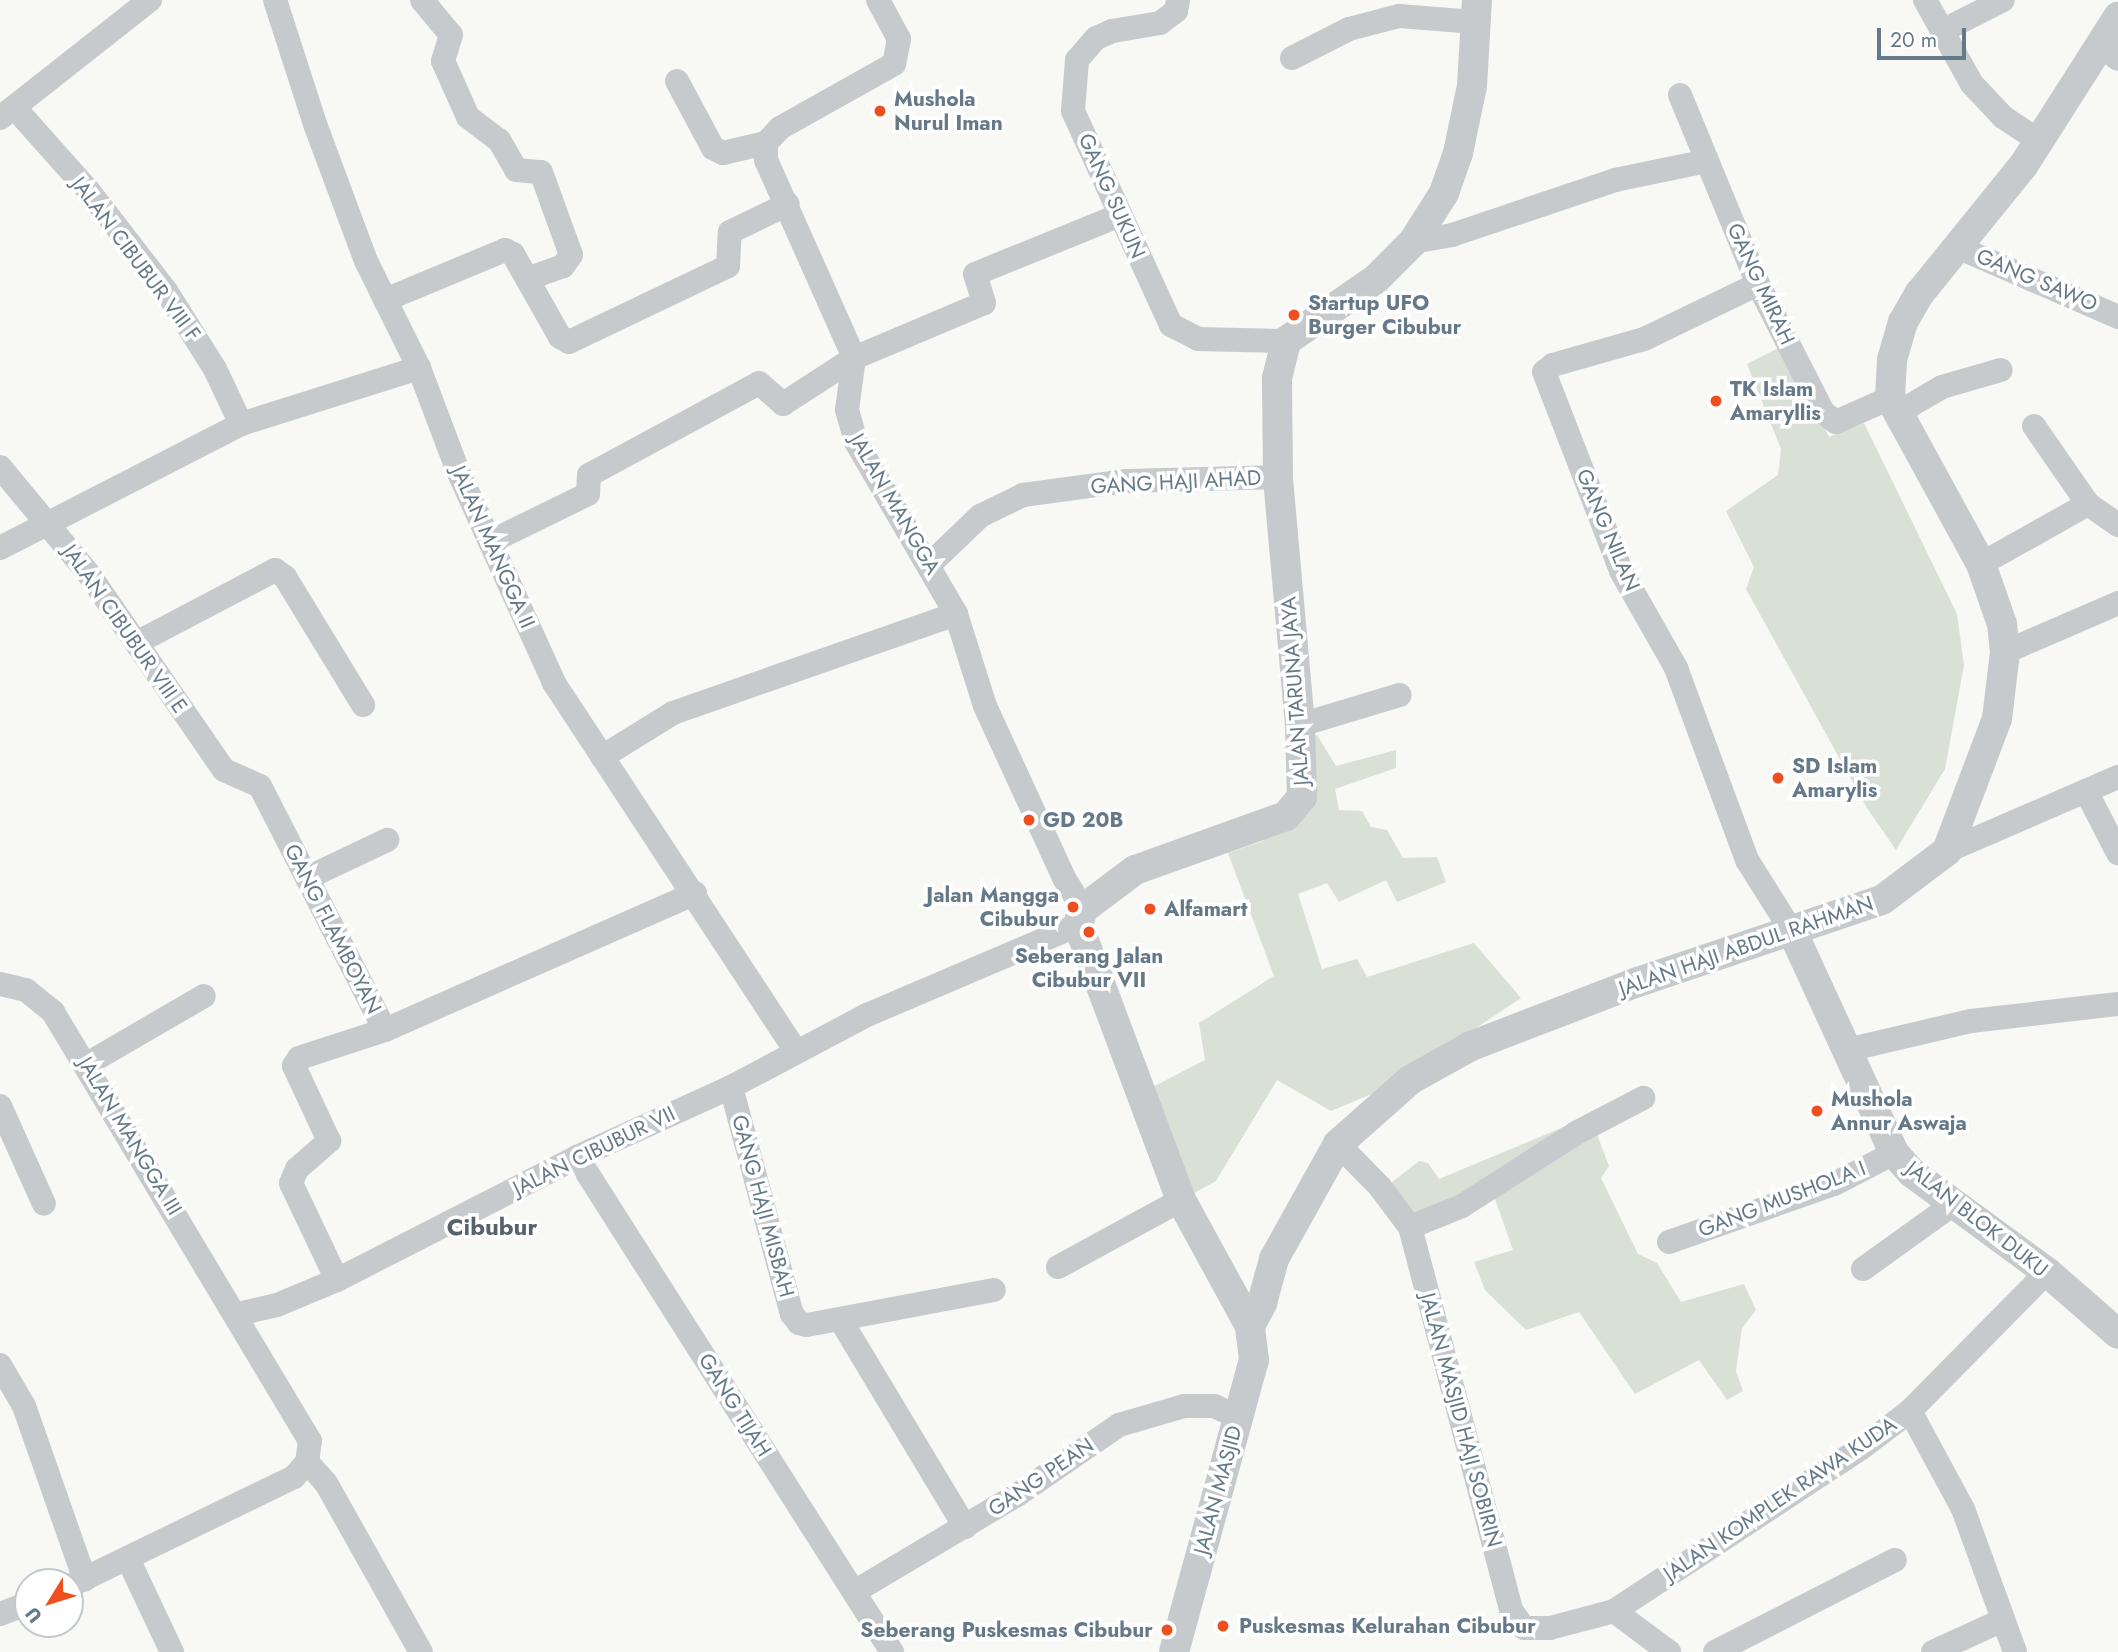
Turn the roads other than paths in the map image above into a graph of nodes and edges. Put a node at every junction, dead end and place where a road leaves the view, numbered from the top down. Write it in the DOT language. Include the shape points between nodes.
graph roads {
  1 [pos="150,0"];
  2 [pos="275,0"];
  3 [pos="422,0"];
  4 [pos="878,0"];
  5 [pos="1925,0"];
  6 [pos="2003,0"];
  7 [pos="1177,5"];
  8 [pos="1476,11"];
  9 [pos="2118,17"];
  10 [pos="1942,31"];
  11 [pos="2109,51"];
  12 [pos="1292,58"];
  13 [pos="677,81"];
  14 [pos="1680,95"];
  15 [pos="7,113"];
  16 [pos="2039,141"];
  17 [pos="766,142"];
  18 [pos="1707,161"];
  19 [pos="788,204"];
  20 [pos="1120,215"];
  21 [pos="1413,242"];
  22 [pos="1955,246"];
  23 [pos="527,279"];
  24 [pos="1758,284"];
  25 [pos="386,300"];
  26 [pos="2118,317"];
  27 [pos="1286,341"];
  28 [pos="853,358"];
  29 [pos="419,368"];
  30 [pos="2001,370"];
  31 [pos="1893,406"];
  32 [pos="241,424"];
  33 [pos="2034,426"];
  34 [pos="0,467"];
  35 [pos="1278,477"];
  36 [pos="2088,504"];
  37 [pos="47,520"];
  38 [pos="2118,525"];
  39 [pos="490,542"];
  40 [pos="0,548"];
  41 [pos="930,564"];
  42 [pos="1981,564"];
  43 [pos="2118,603"];
  44 [pos="956,614"];
  45 [pos="138,642"];
  46 [pos="2005,652"];
  47 [pos="1400,695"];
  48 [pos="363,705"];
  49 [pos="1300,725"];
  50 [pos="602,757"];
  51 [pos="2118,778"];
  52 [pos="254,782"];
  53 [pos="2086,791"];
  54 [pos="387,840"];
  55 [pos="1947,851"];
  56 [pos="2118,853"];
  57 [pos="307,878"];
  58 [pos="695,892"];
  59 [pos="1081,917"];
  60 [pos="1793,933"];
  61 [pos="0,984"];
  62 [pos="204,996"];
  63 [pos="2118,1004"];
  64 [pos="385,1030"];
  65 [pos="1841,1037"];
  66 [pos="796,1051"];
  67 [pos="87,1064"];
  68 [pos="731,1087"];
  69 [pos="1643,1098"];
  70 [pos="0,1107"];
  71 [pos="1338,1144"];
  72 [pos="1894,1153"];
  73 [pos="577,1157"];
  74 [pos="1181,1200"];
  75 [pos="1955,1203"];
  76 [pos="44,1204"];
  77 [pos="1410,1227"];
  78 [pos="1669,1242"];
  79 [pos="1058,1268"];
  80 [pos="1863,1269"];
  81 [pos="2047,1272"];
  82 [pos="337,1280"];
  83 [pos="994,1290"];
  84 [pos="238,1314"];
  85 [pos="841,1319"];
  86 [pos="1250,1326"];
  87 [pos="2118,1334"];
  88 [pos="0,1365"];
  89 [pos="1910,1411"];
  90 [pos="1238,1417"];
  91 [pos="307,1462"];
  92 [pos="965,1527"];
  93 [pos="1895,1560"];
  94 [pos="130,1561"];
  95 [pos="73,1568"];
  96 [pos="84,1580"];
  97 [pos="854,1592"];
  98 [pos="1614,1611"];
  99 [pos="2003,1620"];
  100 [pos="172,1652"];
  101 [pos="421,1652"];
  102 [pos="892,1652"];
  103 [pos="1174,1652"];
  104 [pos="1669,1652"];
  105 [pos="1715,1652"];
  106 [pos="1933,1652"];
  107 [pos="2015,1652"];
  1 -- 15 [label="street"];
  2 -- 25 [label="street, JALAN MANGGA II" via="315,124"];
  3 -- 23 [label="street" via="451,35 443,61 468,117 499,139 516,170 541,172 571,255 563,266"];
  4 -- 17 [label="street" via="899,39 894,64 883,74 791,120"];
  5 -- 10 [label="street"];
  6 -- 10 [label="street"];
  7 -- 20 [label="street, GANG SUKUN" via="1160,23 1112,30 1096,38 1077,60 1073,111"];
  8 -- 12 [label="street" via="1399,16 1349,29"];
  8 -- 21 [label="street" via="1472,86 1458,153 1444,192"];
  9 -- 11 [label="street"];
  10 -- 16 [label="street" via="1972,84 2003,117"];
  11 -- 16 [label="street"];
  13 -- 17 [label="street" via="713,148 723,153"];
  14 -- 18 [label="street, GANG MIRAH"];
  15 -- 32 [label="street, JALAN CIBUBUR VIII F" via="88,190 166,291 215,369"];
  16 -- 22 [label="street"];
  17 -- 19 [label="street" via="766,160"];
  18 -- 21 [label="street" via="1615,180 1452,235"];
  18 -- 24 [label="street, GANG MIRAH"];
  19 -- 23 [label="street" via="730,232 728,266 569,342 560,337"];
  19 -- 28 [label="street"];
  20 -- 27 [label="street, GANG SUKUN" via="1171,325 1180,334 1198,339"];
  20 -- 28 [label="street" via="975,274 984,303"];
  21 -- 27 [label="street" via="1376,279"];
  22 -- 26 [label="street, GANG SAWO"];
  22 -- 31 [label="street" via="1903,323 1892,360"];
  23 -- 25 [label="street" via="513,254 505,250"];
  24 -- 31 [label="street, GANG MIRAH" via="1831,420"];
  24 -- 60 [label="street, GANG NILAN" via="1644,339 1553,365 1544,372 1621,571 1681,679 1747,860"];
  25 -- 29 [label="street, JALAN MANGGA II"];
  27 -- 35 [label="street, JALAN TARUNA JAYA" via="1277,378"];
  28 -- 39 [label="street" via="783,404 759,383 589,475 588,494"];
  28 -- 41 [label="street, JALAN MANGGA" via="847,393 853,433 866,463"];
  29 -- 32 [label="street"];
  29 -- 39 [label="street, JALAN MANGGA II"];
  30 -- 31 [label="street"];
  31 -- 42 [label="street"];
  32 -- 37 [label="street"];
  33 -- 36 [label="street"];
  34 -- 37 [label="street, JALAN CIBUBUR VIII E"];
  35 -- 41 [label="street, GANG HAJI AHAD" via="1127,481 1023,495 980,516"];
  35 -- 49 [label="street, JALAN TARUNA JAYA"];
  36 -- 38 [label="street"];
  36 -- 42 [label="street"];
  37 -- 40 [label="street"];
  37 -- 45 [label="street, JALAN CIBUBUR VIII E"];
  39 -- 50 [label="street, JALAN MANGGA II" via="554,683"];
  41 -- 44 [label="street, JALAN MANGGA"];
  42 -- 46 [label="street" via="2001,624"];
  43 -- 46 [label="street"];
  44 -- 50 [label="street" via="673,713"];
  44 -- 59 [label="street, JALAN MANGGA" via="985,706"];
  45 -- 48 [label="street" via="275,570 285,577"];
  45 -- 52 [label="street, JALAN CIBUBUR VIII E" via="224,770"];
  46 -- 55 [label="street" via="1997,719"];
  47 -- 49 [label="street"];
  49 -- 59 [label="street, JALAN TARUNA JAYA" via="1302,796 1286,816 1135,870"];
  50 -- 58 [label="street, JALAN MANGGA II"];
  51 -- 53 [label="street"];
  52 -- 57 [label="street, GANG FLAMBOYAN" via="263,791"];
  53 -- 55 [label="street"];
  53 -- 56 [label="street"];
  54 -- 57 [label="street"];
  55 -- 60 [label="street, JALAN HAJI ABDUL RAHMAN" via="1882,900"];
  57 -- 64 [label="street, GANG FLAMBOYAN"];
  58 -- 64 [label="street"];
  58 -- 66 [label="street, JALAN MANGGA II"];
  59 -- 66 [label="street, JALAN CIBUBUR VII"];
  59 -- 74 [label="street"];
  60 -- 65 [label="street, JALAN BLOK DUKU"];
  60 -- 71 [label="street, JALAN HAJI ABDUL RAHMAN" via="1639,982 1443,1059 1410,1080"];
  61 -- 67 [label="street, JALAN MANGGA III" via="39,998"];
  62 -- 67 [label="street"];
  63 -- 65 [label="street"];
  64 -- 82 [label="street, GANG FLAMBOYAN" via="299,1058 294,1066 330,1141 297,1169 291,1183"];
  65 -- 72 [label="street, JALAN BLOK DUKU"];
  66 -- 68 [label="street, JALAN CIBUBUR VII"];
  67 -- 84 [label="street, JALAN MANGGA III"];
  68 -- 73 [label="street, JALAN CIBUBUR VII"];
  68 -- 85 [label="street, GANG HAJI MISBAH" via="799,1323"];
  69 -- 77 [label="street" via="1576,1133 1462,1206"];
  70 -- 76 [label="street"];
  71 -- 77 [label="street, JALAN MASJID HAJI SOBIRIN" via="1380,1186"];
  71 -- 86 [label="street, JALAN HAJI ABDUL RAHMAN" via="1273,1259 1262,1303"];
  72 -- 75 [label="street, JALAN BLOK DUKU"];
  72 -- 78 [label="street, GANG MUSHOLA I" via="1834,1184"];
  73 -- 82 [label="street, JALAN CIBUBUR VII"];
  73 -- 97 [label="street, GANG TIJAH"];
  74 -- 79 [label="street"];
  74 -- 86 [label="street"];
  75 -- 80 [label="street"];
  75 -- 81 [label="street, JALAN BLOK DUKU"];
  77 -- 98 [label="street, JALAN MASJID HAJI SOBIRIN" via="1511,1610 1524,1628 1550,1628"];
  81 -- 87 [label="street, JALAN BLOK DUKU"];
  81 -- 89 [label="street, JALAN KOMPLEK RAWA KUDA"];
  82 -- 84 [label="street, JALAN CIBUBUR VII" via="277,1305"];
  83 -- 85 [label="street"];
  84 -- 91 [label="street" via="310,1441"];
  85 -- 92 [label="street"];
  86 -- 90 [label="street, JALAN MASJID" via="1254,1360"];
  88 -- 95 [label="street" via="24,1406"];
  89 -- 98 [label="street, JALAN KOMPLEK RAWA KUDA"];
  89 -- 99 [label="street" via="1963,1509"];
  90 -- 92 [label="street, GANG PEAN" via="1214,1406 1184,1406 1140,1416"];
  90 -- 103 [label="street, JALAN MASJID"];
  91 -- 94 [label="street" via="294,1477"];
  91 -- 101 [label="street" via="326,1483"];
  92 -- 97 [label="street, GANG PEAN"];
  93 -- 105 [label="street"];
  94 -- 96 [label="street"];
  94 -- 100 [label="street"];
  97 -- 102 [label="street, GANG TIJAH"];
  98 -- 104 [label="street"];
  99 -- 106 [label="street"];
  99 -- 107 [label="street"];
}
